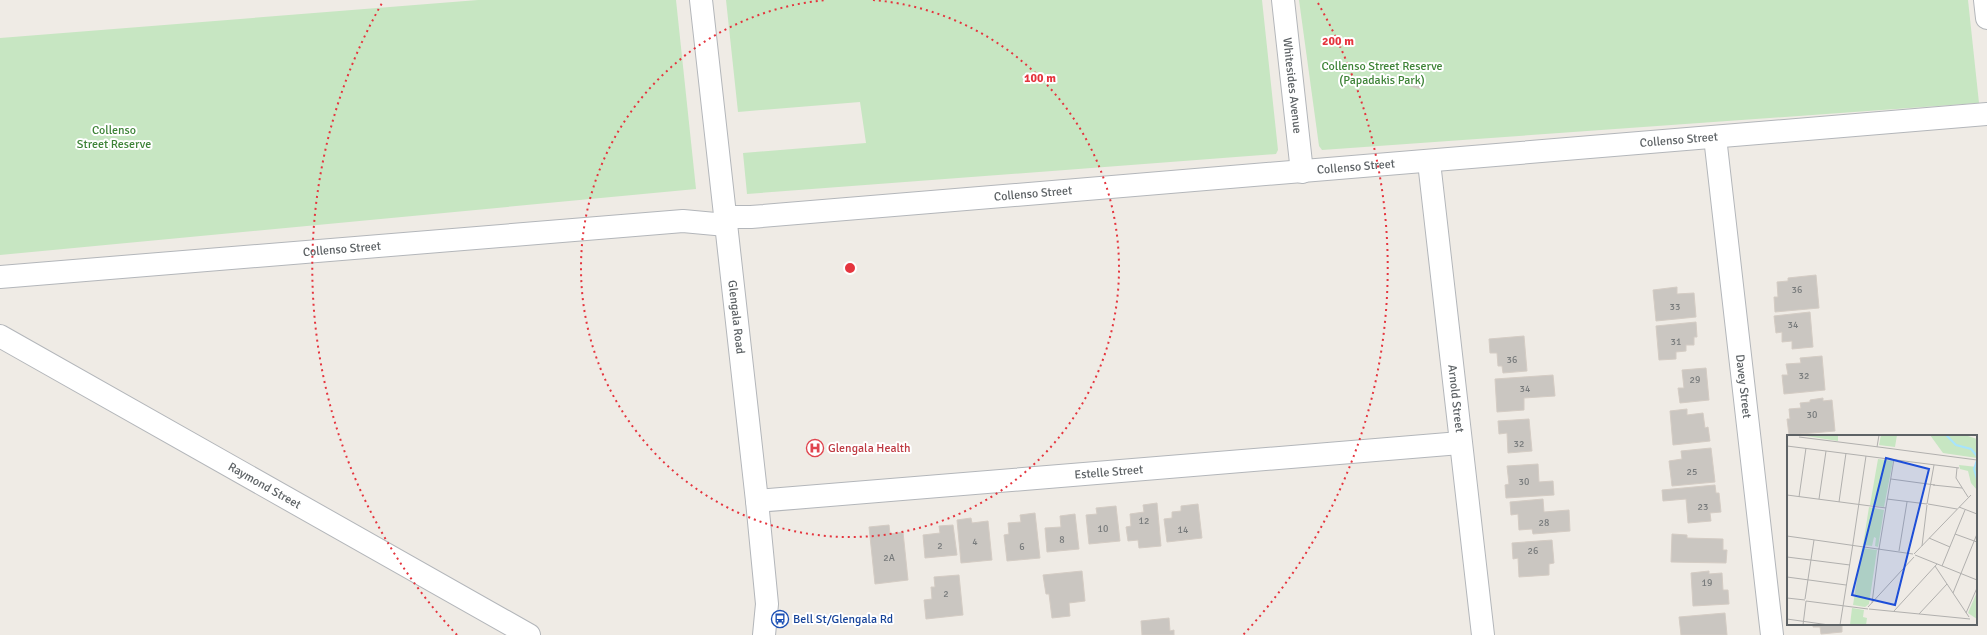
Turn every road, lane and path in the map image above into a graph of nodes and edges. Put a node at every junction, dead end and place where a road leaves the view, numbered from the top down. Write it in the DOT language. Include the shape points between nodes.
graph roads {
  1 [pos="701,0"];
  2 [pos="1283,0"];
  3 [pos="1985,0"];
  4 [pos="1987,18"];
  5 [pos="1987,114"];
  6 [pos="1714,137"];
  7 [pos="1429,162"];
  8 [pos="1302,172"];
  9 [pos="725,217"];
  10 [pos="0,277"];
  11 [pos="0,336"];
  12 [pos="1460,443"];
  13 [pos="757,501"];
  14 [pos="529,635"];
  15 [pos="764,635"];
  16 [pos="1483,635"];
  17 [pos="1772,635"];
  1 -- 9 [label="street, Glengala Road"];
  2 -- 8 [label="street, Whitesides Avenue"];
  3 -- 4 [label="street"];
  5 -- 6 [label="street, Collenso Street"];
  6 -- 7 [label="street, Collenso Street"];
  6 -- 17 [label="street, Davey Street"];
  7 -- 8 [label="street, Collenso Street"];
  7 -- 12 [label="street, Arnold Street"];
  8 -- 9 [label="street, Collenso Street" via="759,217"];
  9 -- 10 [label="street, Collenso Street"];
  9 -- 13 [label="street, Glengala Road"];
  11 -- 14 [label="street, Raymond Street"];
  12 -- 13 [label="street, Estelle Street"];
  12 -- 16 [label="street, Arnold Street"];
  13 -- 15 [label="street, Glengala Road" via="767,604"];
}
